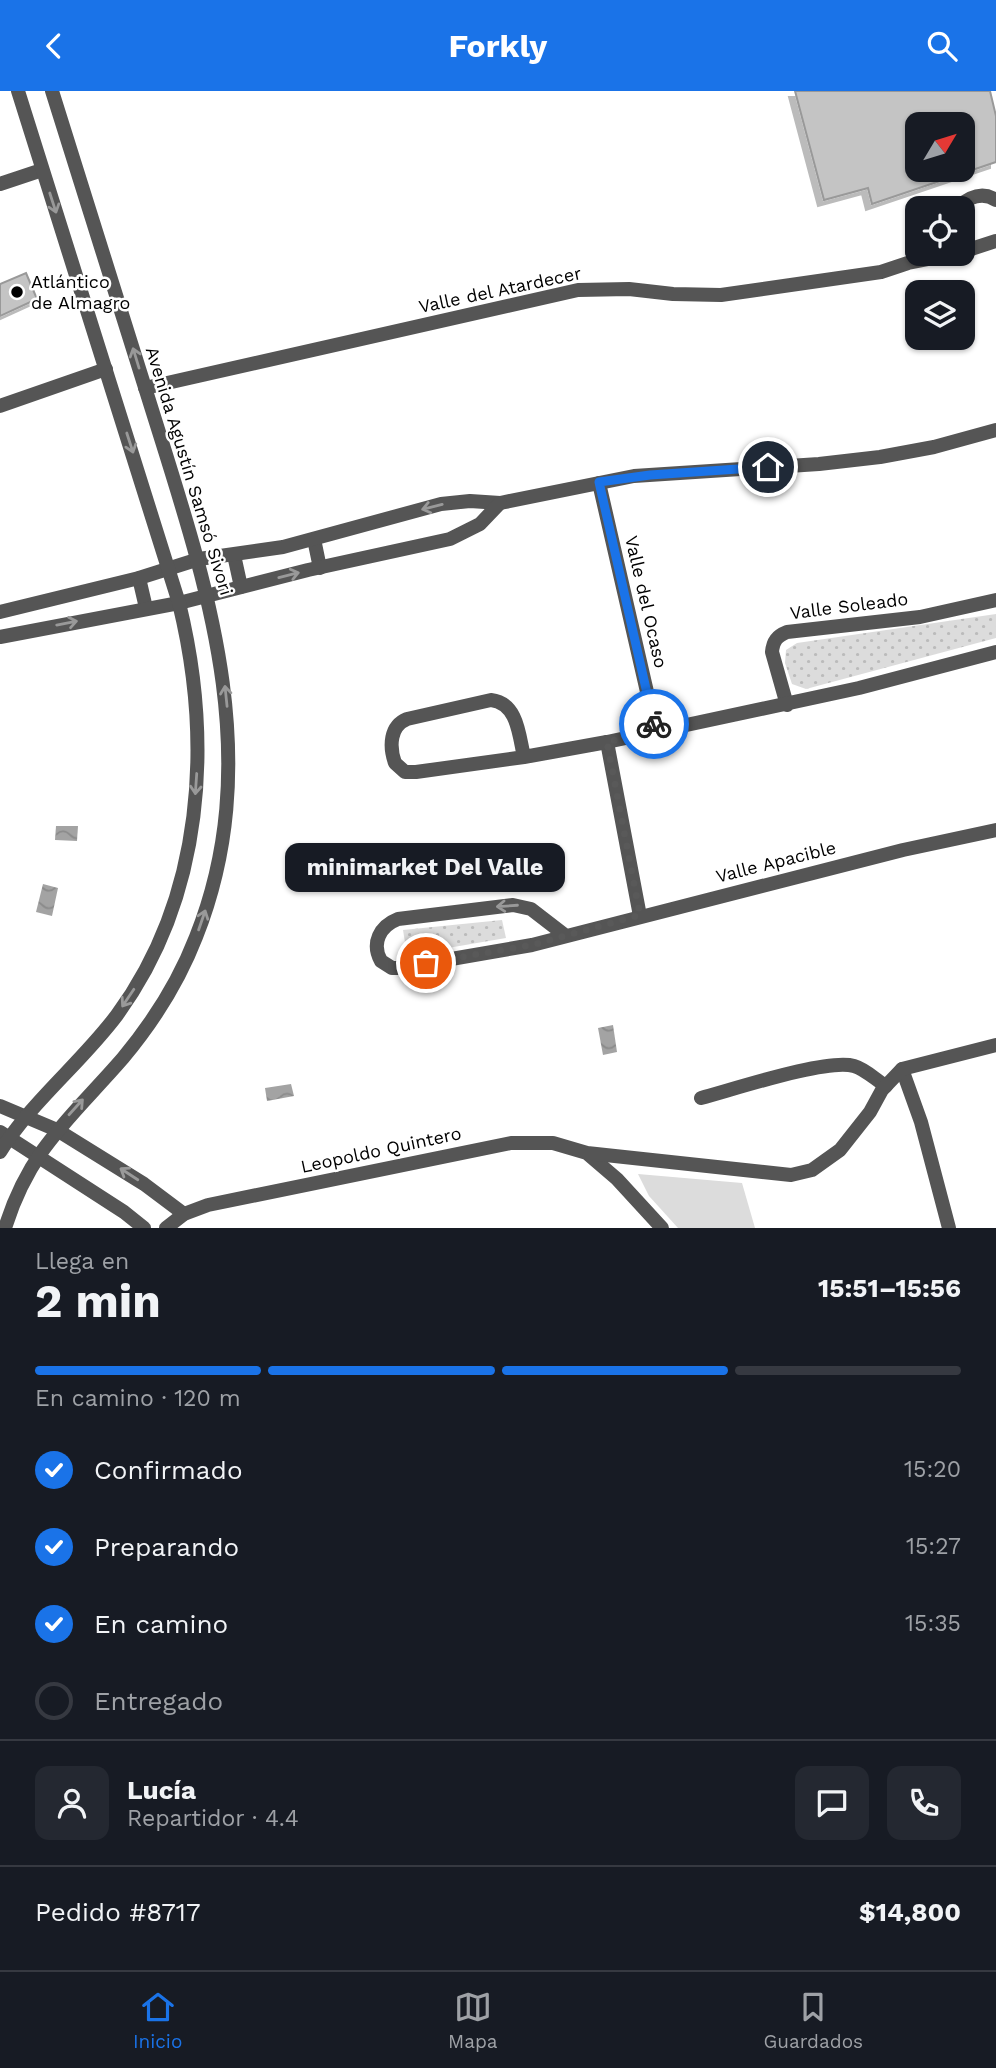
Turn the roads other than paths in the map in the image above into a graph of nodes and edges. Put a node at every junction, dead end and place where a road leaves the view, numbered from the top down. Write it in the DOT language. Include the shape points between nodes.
graph roads {
  1 [pos="18,91"];
  2 [pos="52,91"];
  3 [pos="42,170"];
  4 [pos="0,184"];
  5 [pos="975,197"];
  6 [pos="996,200"];
  7 [pos="996,241"];
  8 [pos="975,248"];
  9 [pos="905,262"];
  10 [pos="106,369"];
  11 [pos="145,388"];
  12 [pos="0,406"];
  13 [pos="996,430"];
  14 [pos="599,482"];
  15 [pos="500,503"];
  16 [pos="314,539"];
  17 [pos="234,555"];
  18 [pos="198,559"];
  19 [pos="170,568"];
  20 [pos="320,568"];
  21 [pos="139,578"];
  22 [pos="241,587"];
  23 [pos="208,596"];
  24 [pos="996,600"];
  25 [pos="179,603"];
  26 [pos="146,608"];
  27 [pos="0,612"];
  28 [pos="0,637"];
  29 [pos="996,652"];
  30 [pos="787,705"];
  31 [pos="656,731"];
  32 [pos="607,742"];
  33 [pos="524,757"];
  34 [pos="996,830"];
  35 [pos="640,915"];
  36 [pos="566,936"];
  37 [pos="996,1045"];
  38 [pos="902,1069"];
  39 [pos="886,1086"];
  40 [pos="701,1098"];
  41 [pos="0,1106"];
  42 [pos="26,1116"];
  43 [pos="57,1130"];
  44 [pos="5,1135"];
  45 [pos="0,1152"];
  46 [pos="587,1153"];
  47 [pos="38,1154"];
  48 [pos="184,1214"];
  49 [pos="5,1228"];
  50 [pos="144,1228"];
  51 [pos="166,1228"];
  52 [pos="662,1228"];
  53 [pos="948,1228"];
  1 -- 3 [label="street"];
  11 -- 2 [label="street, Avenida Agustín Samsó Sivori, one-way"];
  3 -- 4 [label="street"];
  3 -- 10 [label="street, one-way"];
  5 -- 6 [label="street" via="987,195"];
  7 -- 8 [label="street"];
  9 -- 11 [label="street, Valle del Atardecer" via="881,272 721,295 579,290"];
  10 -- 12 [label="street"];
  10 -- 19 [label="street, one-way"];
  11 -- 18 [label="street, Avenida Agustín Samsó Sivori"];
  13 -- 14 [label="street" via="880,457"];
  14 -- 15 [label="street"];
  14 -- 31 [label="street, Valle del Ocaso"];
  15 -- 16 [label="street, one-way" via="441,504"];
  15 -- 20 [label="street" via="480,524 450,539"];
  16 -- 17 [label="street"];
  16 -- 20 [label="street"];
  17 -- 18 [label="street"];
  17 -- 22 [label="street"];
  18 -- 19 [label="street"];
  18 -- 23 [label="street, Avenida Agustín Samsó Sivori"];
  19 -- 21 [label="street"];
  19 -- 25 [label="street"];
  22 -- 20 [label="street, one-way"];
  21 -- 26 [label="street"];
  21 -- 27 [label="street"];
  22 -- 23 [label="street"];
  23 -- 25 [label="street"];
  43 -- 23 [label="street, Avenida Agustín Samsó Sivori, one-way" via="123,1057 157,1011 185,963 207,905 222,839 229,761 226,692"];
  24 -- 30 [label="street, Valle Soleado" via="943,613 780,635 772,652"];
  25 -- 26 [label="street"];
  25 -- 42 [label="street, one-way" via="191,656 198,728 195,802 182,879 162,936 134,989 97,1039"];
  28 -- 26 [label="street, one-way"];
  29 -- 30 [label="street"];
  30 -- 31 [label="street"];
  31 -- 32 [label="street"];
  32 -- 33 [label="street"];
  32 -- 35 [label="street"];
  33 -- 33 [label="street" via="513,713 498,701 407,719 392,736 393,757 405,772"];
  34 -- 35 [label="street, Valle Apacible"];
  35 -- 36 [label="street, Valle Apacible"];
  36 -- 36 [label="street, Valle Apacible, one-way" via="536,912 513,905 398,919 383,928 377,944 381,961 399,968"];
  37 -- 38 [label="street"];
  38 -- 39 [label="street"];
  38 -- 53 [label="street" via="921,1122"];
  39 -- 40 [label="street" via="855,1066 840,1065"];
  39 -- 46 [label="street" via="840,1150 812,1170 791,1175"];
  41 -- 42 [label="street"];
  42 -- 43 [label="street"];
  42 -- 44 [label="street"];
  43 -- 47 [label="street, Avenida Agustín Samsó Sivori"];
  48 -- 43 [label="street, one-way"];
  44 -- 45 [label="street"];
  44 -- 47 [label="street"];
  46 -- 48 [label="street, Leopoldo Quintero" via="553,1143 511,1143 208,1205"];
  46 -- 52 [label="street"];
  47 -- 49 [label="street, Avenida Agustín Samsó Sivori"];
  47 -- 50 [label="street"];
  48 -- 51 [label="street, Leopoldo Quintero"];
}
